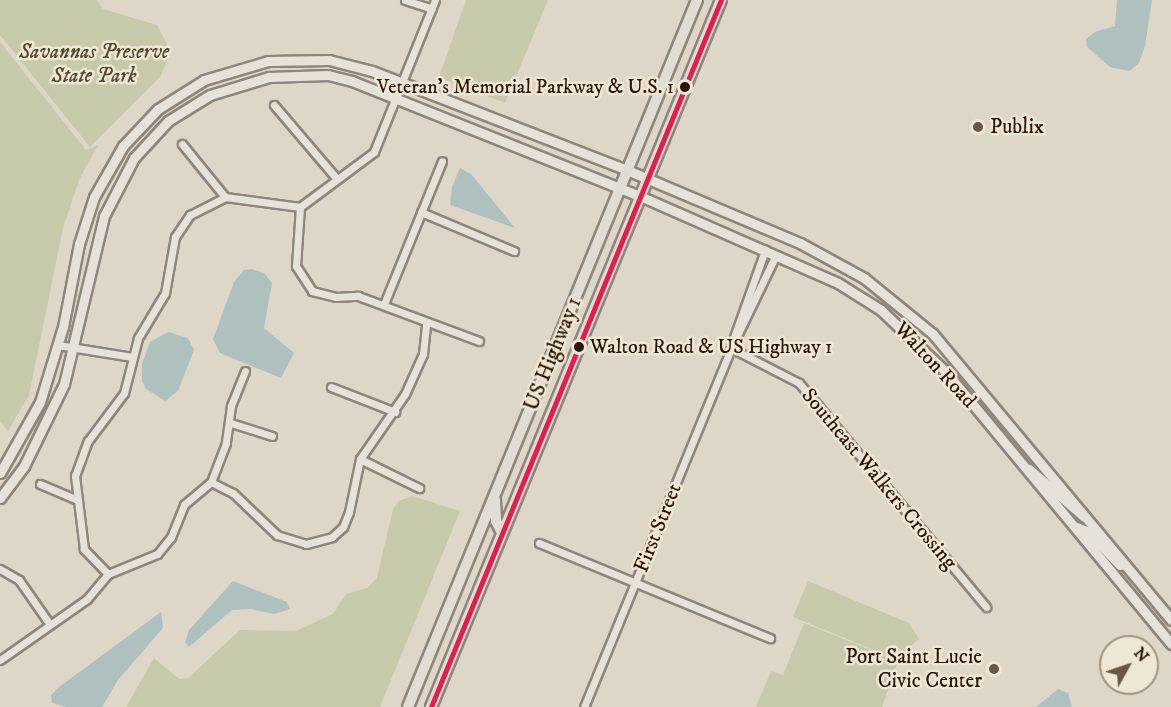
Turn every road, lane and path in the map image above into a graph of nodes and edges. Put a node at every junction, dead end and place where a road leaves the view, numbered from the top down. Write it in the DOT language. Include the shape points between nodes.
graph roads {
  1 [pos="405,0"];
  2 [pos="435,0"];
  3 [pos="697,0"];
  4 [pos="721,0"];
  5 [pos="432,9"];
  6 [pos="401,84"];
  7 [pos="397,99"];
  8 [pos="274,105"];
  9 [pos="182,144"];
  10 [pos="442,161"];
  11 [pos="627,170"];
  12 [pos="337,179"];
  13 [pos="647,179"];
  14 [pos="619,189"];
  15 [pos="640,196"];
  16 [pos="225,197"];
  17 [pos="300,207"];
  18 [pos="422,212"];
  19 [pos="765,250"];
  20 [pos="514,251"];
  21 [pos="776,255"];
  22 [pos="384,304"];
  23 [pos="426,323"];
  24 [pos="479,341"];
  25 [pos="58,345"];
  26 [pos="74,347"];
  27 [pos="731,348"];
  28 [pos="132,357"];
  29 [pos="245,371"];
  30 [pos="331,387"];
  31 [pos="395,412"];
  32 [pos="231,423"];
  33 [pos="272,436"];
  34 [pos="360,459"];
  35 [pos="1024,467"];
  36 [pos="0,473"];
  37 [pos="211,482"];
  38 [pos="40,484"];
  39 [pos="419,488"];
  40 [pos="495,497"];
  41 [pos="0,498"];
  42 [pos="76,499"];
  43 [pos="1088,519"];
  44 [pos="1073,526"];
  45 [pos="502,533"];
  46 [pos="539,543"];
  47 [pos="0,569"];
  48 [pos="108,574"];
  49 [pos="1138,580"];
  50 [pos="636,583"];
  51 [pos="986,607"];
  52 [pos="1171,620"];
  53 [pos="49,623"];
  54 [pos="770,638"];
  55 [pos="1171,644"];
  56 [pos="0,660"];
  57 [pos="408,707"];
  58 [pos="430,707"];
  59 [pos="584,707"];
  1 -- 5 [label="street"];
  2 -- 5 [label="street"];
  3 -- 11 [label="main road, US Highway 1"];
  4 -- 13 [label="main road, US Highway 1"];
  5 -- 6 [label="street"];
  6 -- 7 [label="street"];
  6 -- 11 [label="main road, Walton Road"];
  6 -- 25 [label="main road, Walton Road" via="329,60 268,61 204,80 158,109 123,146 94,196 79,243"];
  7 -- 12 [label="street" via="374,152"];
  7 -- 14 [label="main road, Walton Road"];
  7 -- 26 [label="main road, Walton Road" via="328,75 269,77 210,95 168,121 134,158 104,216"];
  8 -- 12 [label="street"];
  9 -- 16 [label="street"];
  10 -- 18 [label="street"];
  11 -- 13 [label="main road, Walton Road"];
  11 -- 14 [label="main road, US Highway 1"];
  12 -- 17 [label="street"];
  13 -- 15 [label="main road, US Highway 1"];
  13 -- 43 [label="main road, Walton Road" via="834,260 909,311 952,356"];
  14 -- 15 [label="main road, Walton Road"];
  14 -- 40 [label="main road, US Highway 1"];
  15 -- 19 [label="main road, Walton Road"];
  15 -- 45 [label="main road, US Highway 1"];
  16 -- 17 [label="street"];
  16 -- 28 [label="street" via="205,205 181,226 170,251 165,293 138,338"];
  17 -- 22 [label="street" via="296,267 312,291 336,297 358,296"];
  18 -- 20 [label="street"];
  18 -- 22 [label="street"];
  19 -- 21 [label="main road, Walton Road"];
  19 -- 27 [label="street, First Street" via="739,313"];
  21 -- 27 [label="street, First Street"];
  21 -- 35 [label="main road, Walton Road" via="838,283 911,335"];
  22 -- 23 [label="street"];
  23 -- 24 [label="street"];
  23 -- 31 [label="street" via="423,354"];
  25 -- 26 [label="street"];
  25 -- 36 [label="main road, Walton Road" via="40,402"];
  26 -- 28 [label="street"];
  26 -- 41 [label="main road, Walton Road" via="54,410 24,466"];
  27 -- 50 [label="street, First Street"];
  27 -- 51 [label="street, Southeast Walkers Crossing" via="799,383"];
  28 -- 42 [label="street" via="124,393 80,455 75,476"];
  29 -- 32 [label="street" via="231,406"];
  30 -- 31 [label="street"];
  31 -- 34 [label="street"];
  32 -- 33 [label="street"];
  32 -- 37 [label="street"];
  34 -- 37 [label="street" via="342,527 318,543 306,544 277,535 238,497"];
  34 -- 39 [label="street"];
  35 -- 43 [label="main road" via="1041,476 1074,512"];
  35 -- 44 [label="main road, Walton Road"];
  37 -- 48 [label="street" via="184,505 171,537 157,554"];
  38 -- 42 [label="street"];
  40 -- 45 [label="main road" via="496,521"];
  40 -- 57 [label="main road, US Highway 1"];
  42 -- 48 [label="street" via="84,549"];
  43 -- 49 [label="main road, Walton Road"];
  44 -- 49 [label="main road" via="1088,532"];
  44 -- 55 [label="main road, Walton Road"];
  45 -- 58 [label="main road, US Highway 1"];
  46 -- 50 [label="street"];
  47 -- 53 [label="street" via="19,580"];
  48 -- 53 [label="street" via="87,599"];
  49 -- 52 [label="main road, Walton Road"];
  50 -- 54 [label="street"];
  50 -- 59 [label="street, First Street"];
  53 -- 56 [label="street"];
}
